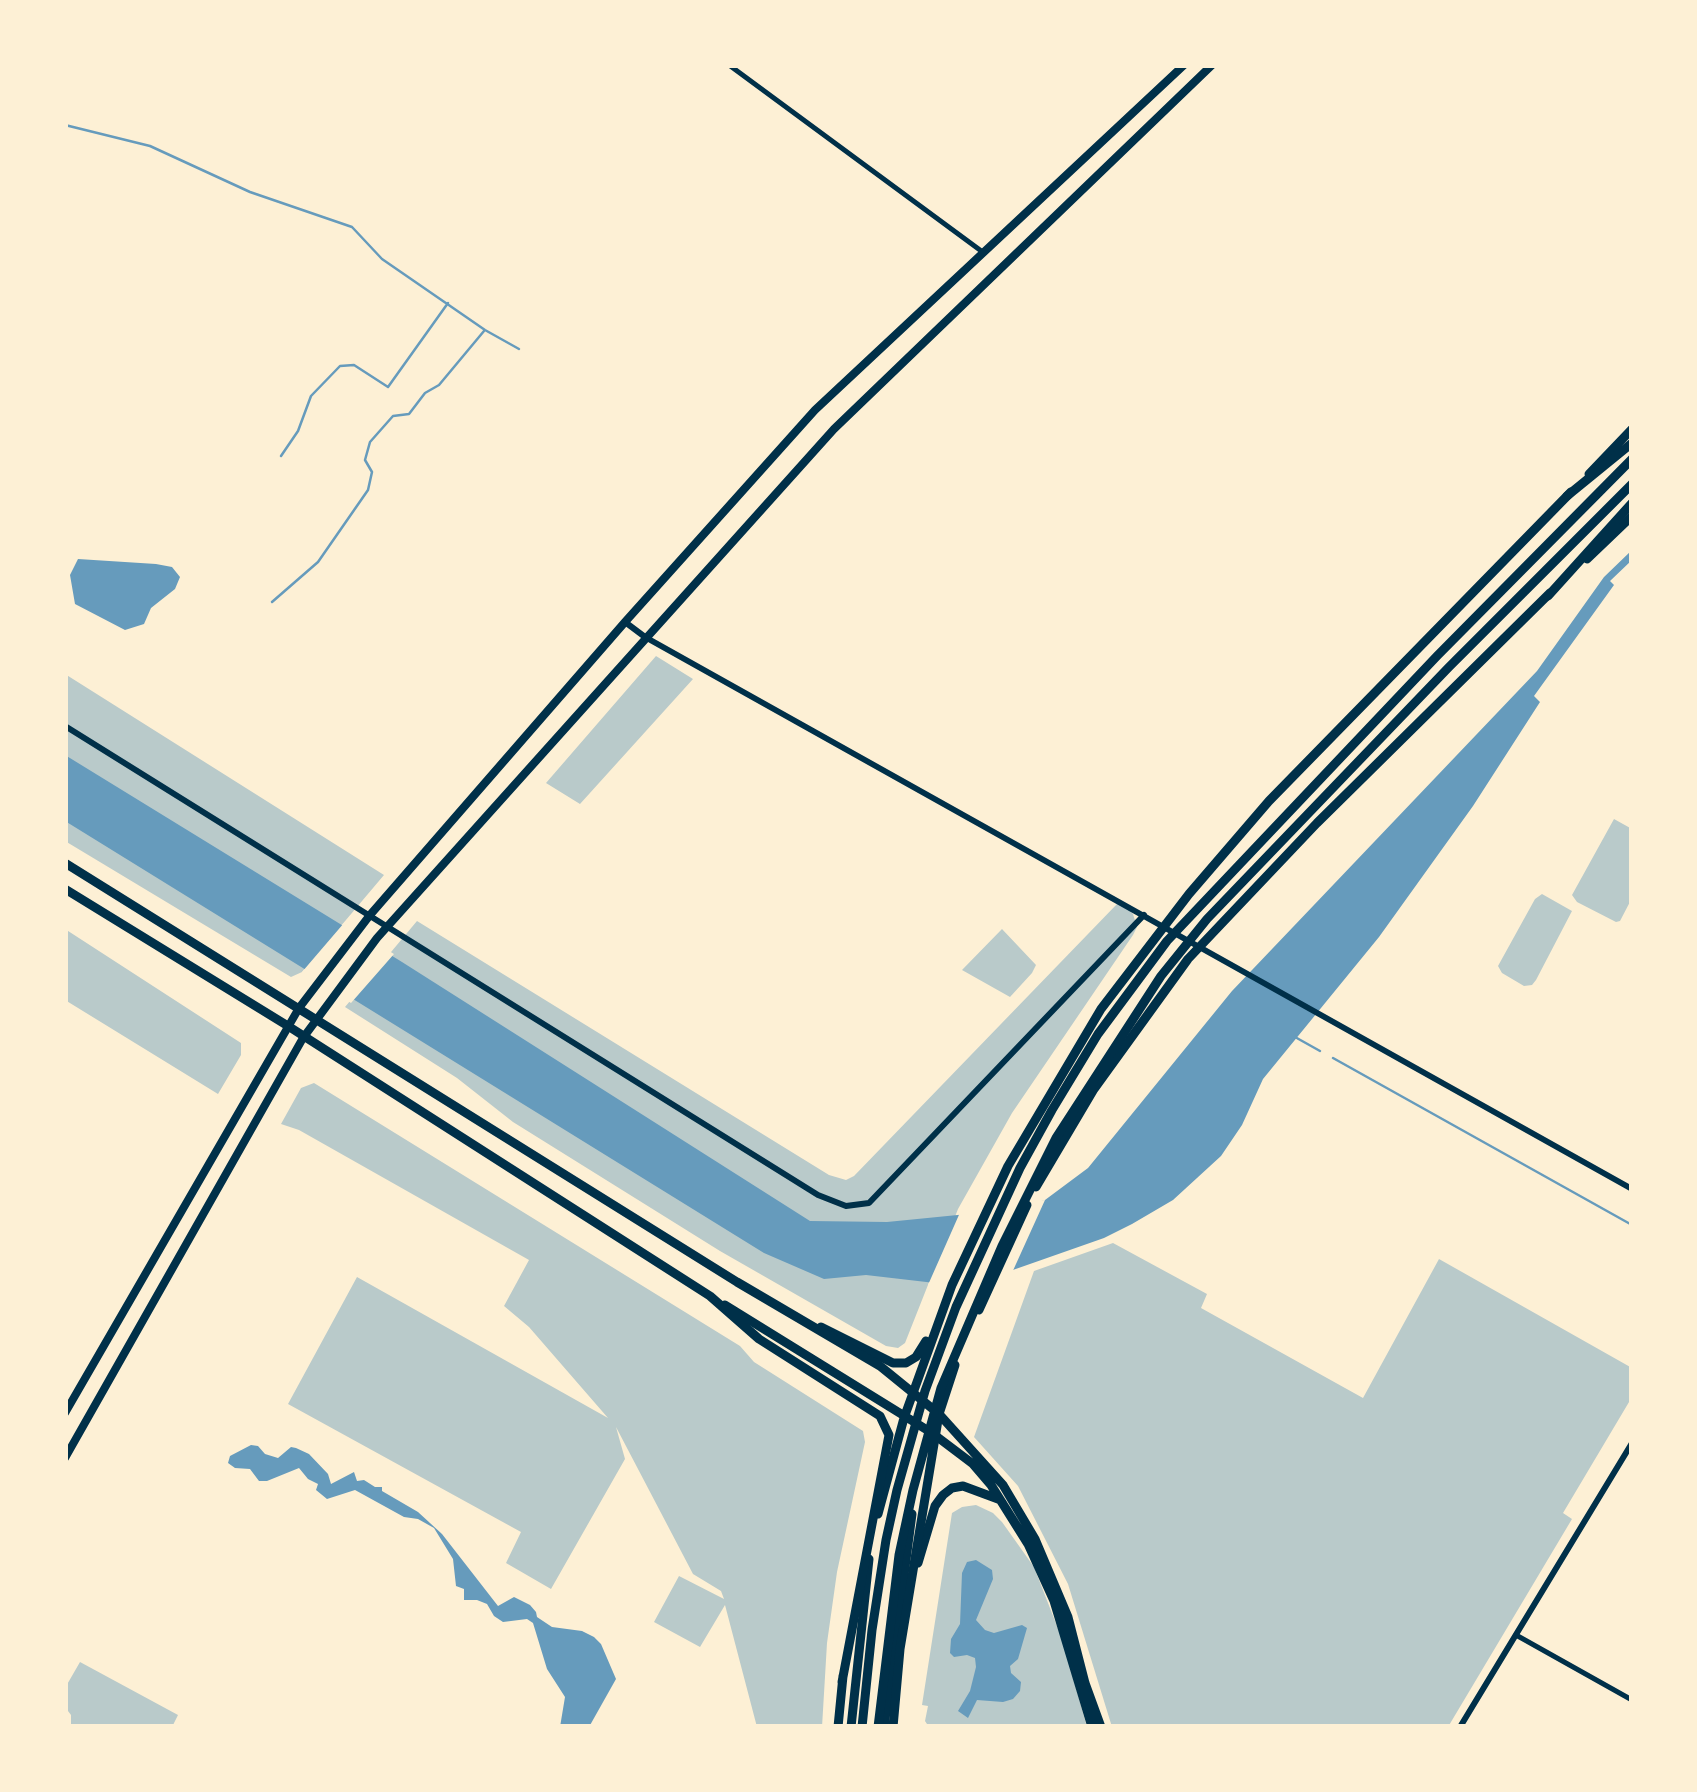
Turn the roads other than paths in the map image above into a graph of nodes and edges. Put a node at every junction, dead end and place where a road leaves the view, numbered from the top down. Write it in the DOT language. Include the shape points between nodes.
graph roads {
  1 [pos="730,65"];
  2 [pos="1184,65"];
  3 [pos="1212,65"];
  4 [pos="984,252"];
  5 [pos="1632,430"];
  6 [pos="1632,442"];
  7 [pos="1632,460"];
  8 [pos="1632,484"];
  9 [pos="1567,496"];
  10 [pos="1632,503"];
  11 [pos="1632,516"];
  12 [pos="1548,596"];
  13 [pos="625,622"];
  14 [pos="645,637"];
  15 [pos="65,726"];
  16 [pos="65,863"];
  17 [pos="65,889"];
  18 [pos="370,915"];
  19 [pos="1144,915"];
  20 [pos="387,926"];
  21 [pos="1164,927"];
  22 [pos="1200,947"];
  23 [pos="299,1008"];
  24 [pos="315,1020"];
  25 [pos="288,1026"];
  26 [pos="303,1038"];
  27 [pos="1632,1190"];
  28 [pos="722,1272"];
  29 [pos="710,1296"];
  30 [pos="937,1321"];
  31 [pos="914,1391"];
  32 [pos="65,1413"];
  33 [pos="938,1414"];
  34 [pos="904,1418"];
  35 [pos="934,1435"];
  36 [pos="1632,1442"];
  37 [pos="65,1458"];
  38 [pos="998,1498"];
  39 [pos="880,1508"];
  40 [pos="908,1599"];
  41 [pos="853,1624"];
  42 [pos="1516,1635"];
  43 [pos="1632,1700"];
  44 [pos="838,1727"];
  45 [pos="852,1727"];
  46 [pos="862,1727"];
  47 [pos="881,1727"];
  48 [pos="894,1727"];
  49 [pos="1092,1727"];
  50 [pos="1101,1727"];
  51 [pos="1460,1727"];
  1 -- 4 [label="street"];
  2 -- 4 [label="main road"];
  3 -- 14 [label="main road" via="834,429"];
  4 -- 13 [label="main road" via="815,410"];
  5 -- 9 [label="main road"];
  6 -- 9 [label="main road"];
  7 -- 46 [label="main road" via="1167,941 1098,1034 1028,1154 925,1390 886,1540"];
  8 -- 47 [label="main road" via="1207,919 1161,976 1056,1138 941,1388 900,1555"];
  9 -- 21 [label="main road" via="1269,801"];
  10 -- 12 [label="main road"];
  11 -- 12 [label="main road"];
  12 -- 22 [label="main road"];
  13 -- 14 [label="street"];
  13 -- 18 [label="main road"];
  14 -- 19 [label="street"];
  14 -- 20 [label="main road"];
  15 -- 18 [label="street"];
  16 -- 23 [label="main road"];
  17 -- 25 [label="main road"];
  18 -- 20 [label="street"];
  18 -- 23 [label="main road"];
  19 -- 20 [label="street" via="869,1203 846,1206 818,1195"];
  19 -- 21 [label="street"];
  20 -- 24 [label="main road"];
  21 -- 22 [label="street"];
  21 -- 30 [label="main road" via="1067,1061 989,1200"];
  22 -- 27 [label="street"];
  22 -- 33 [label="main road" via="1094,1089 1030,1198"];
  23 -- 24 [label="main road"];
  23 -- 25 [label="main road"];
  24 -- 26 [label="main road"];
  24 -- 28 [label="main road"];
  25 -- 26 [label="main road"];
  25 -- 32 [label="main road"];
  26 -- 29 [label="main road"];
  26 -- 37 [label="main road"];
  28 -- 30 [label="main road" via="893,1363 916,1357"];
  28 -- 31 [label="main road"];
  29 -- 34 [label="main road"];
  29 -- 41 [label="main road" via="760,1339 886,1424 890,1434"];
  30 -- 31 [label="main road"];
  31 -- 33 [label="main road"];
  31 -- 34 [label="main road"];
  33 -- 35 [label="main road"];
  33 -- 50 [label="main road" via="1003,1485 1035,1539 1068,1617"];
  34 -- 35 [label="main road"];
  34 -- 39 [label="main road"];
  35 -- 38 [label="main road" via="973,1464"];
  35 -- 40 [label="main road"];
  35 -- 47 [label="main road" via="913,1506"];
  36 -- 42 [label="street"];
  38 -- 40 [label="main road" via="964,1486 943,1495"];
  38 -- 49 [label="main road" via="1054,1601"];
  39 -- 41 [label="main road"];
  39 -- 45 [label="main road" via="860,1622"];
  40 -- 48 [label="main road"];
  41 -- 44 [label="main road"];
  42 -- 43 [label="street"];
  42 -- 51 [label="street"];
}
